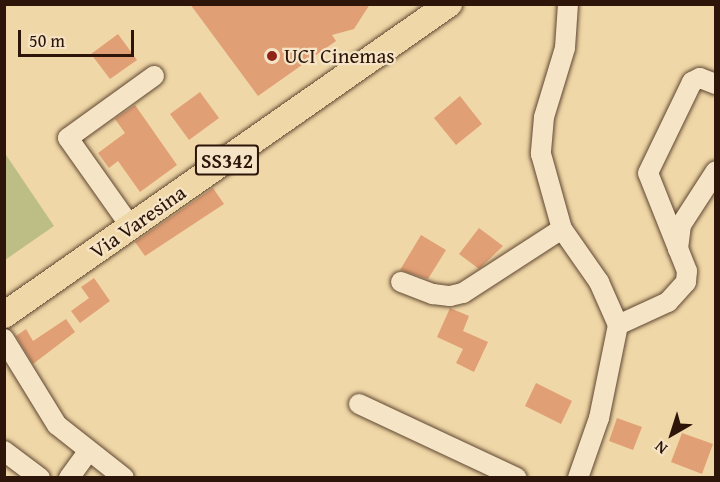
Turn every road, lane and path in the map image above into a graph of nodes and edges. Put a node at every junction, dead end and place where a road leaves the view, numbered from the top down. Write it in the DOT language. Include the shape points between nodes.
graph roads {
  1 [pos="449,4"];
  2 [pos="567,4"];
  3 [pos="154,76"];
  4 [pos="716,84"];
  5 [pos="716,171"];
  6 [pos="131,227"];
  7 [pos="562,229"];
  8 [pos="678,249"];
  9 [pos="401,282"];
  10 [pos="4,315"];
  11 [pos="618,325"];
  12 [pos="4,339"];
  13 [pos="358,404"];
  14 [pos="4,451"];
  15 [pos="87,453"];
  16 [pos="40,477"];
  17 [pos="69,477"];
  18 [pos="124,477"];
  19 [pos="517,477"];
  20 [pos="578,477"];
  1 -- 6 [label="main road, Via Varesina / SS342"];
  2 -- 7 [label="street" via="565,48 540,135 545,172"];
  3 -- 6 [label="street" via="68,138"];
  4 -- 8 [label="street" via="700,78 692,82 648,173"];
  5 -- 8 [label="street" via="681,225"];
  6 -- 10 [label="main road, Via Varesina / SS342"];
  7 -- 9 [label="street" via="463,293 433,294"];
  7 -- 11 [label="street" via="599,282"];
  8 -- 11 [label="street" via="687,271 681,292"];
  11 -- 20 [label="street" via="599,418"];
  12 -- 15 [label="street" via="57,425"];
  13 -- 19 [label="street"];
  14 -- 16 [label="street"];
  15 -- 17 [label="street"];
  15 -- 18 [label="street"];
}
